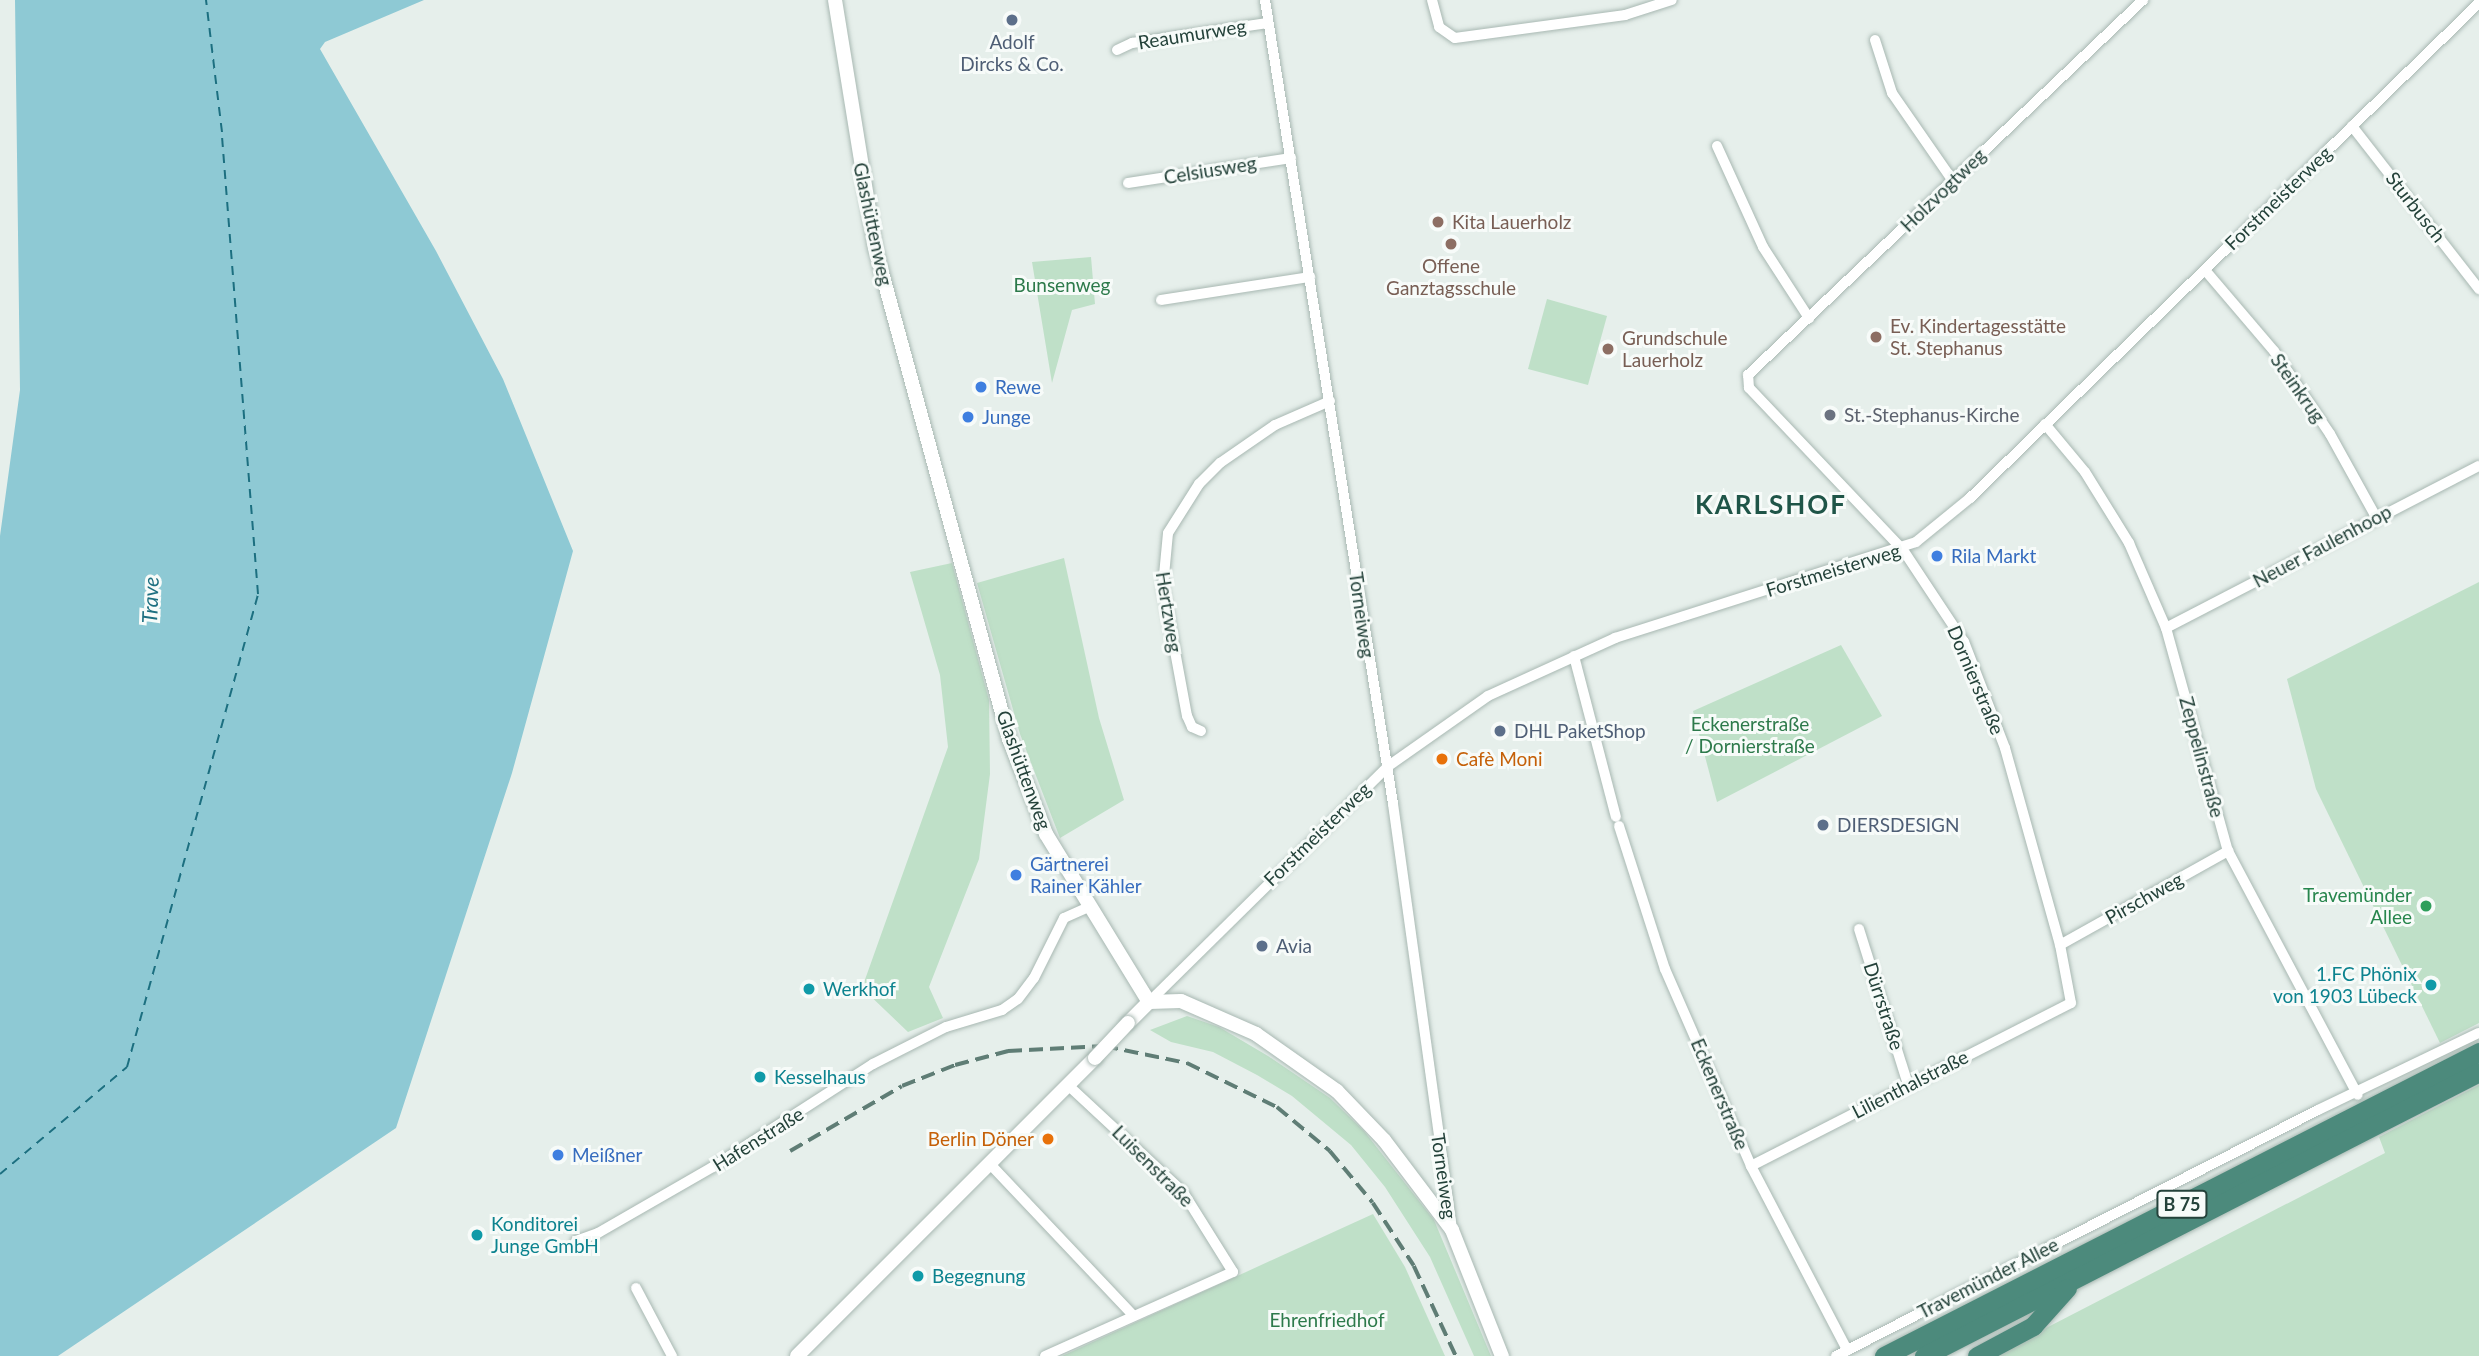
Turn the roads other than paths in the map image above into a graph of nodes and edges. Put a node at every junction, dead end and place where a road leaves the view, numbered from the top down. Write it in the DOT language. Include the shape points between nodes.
graph roads {
  1 [pos="835,0"];
  2 [pos="1265,0"];
  3 [pos="1432,0"];
  4 [pos="1672,0"];
  5 [pos="2143,0"];
  6 [pos="2479,3"];
  7 [pos="1268,23"];
  8 [pos="1875,40"];
  9 [pos="1117,50"];
  10 [pos="2352,126"];
  11 [pos="1717,146"];
  12 [pos="1291,158"];
  13 [pos="1953,181"];
  14 [pos="1128,183"];
  15 [pos="2205,270"];
  16 [pos="1310,278"];
  17 [pos="2479,289"];
  18 [pos="1161,300"];
  19 [pos="1809,318"];
  20 [pos="1746,382"];
  21 [pos="1330,401"];
  22 [pos="2045,424"];
  23 [pos="2479,466"];
  24 [pos="2376,517"];
  25 [pos="1903,550"];
  26 [pos="2166,628"];
  27 [pos="1574,656"];
  28 [pos="1200,731"];
  29 [pos="1387,767"];
  30 [pos="2228,851"];
  31 [pos="1089,907"];
  32 [pos="1859,929"];
  33 [pos="2060,945"];
  34 [pos="1149,1002"];
  35 [pos="2071,1003"];
  36 [pos="2479,1033"];
  37 [pos="2479,1052"];
  38 [pos="2479,1072"];
  39 [pos="1908,1084"];
  40 [pos="1068,1085"];
  41 [pos="2358,1095"];
  42 [pos="990,1164"];
  43 [pos="1751,1167"];
  44 [pos="1452,1230"];
  45 [pos="576,1241"];
  46 [pos="2074,1279"];
  47 [pos="636,1288"];
  48 [pos="1133,1315"];
  49 [pos="1847,1350"];
  50 [pos="672,1356"];
  51 [pos="797,1356"];
  52 [pos="1045,1356"];
  53 [pos="1502,1356"];
  54 [pos="1836,1356"];
  55 [pos="1884,1356"];
  56 [pos="1924,1356"];
  57 [pos="1977,1356"];
  1 -- 31 [label="street, Glashüttenweg" via="875,247 1009,739 1046,834"];
  2 -- 7 [label="street, Torneiweg"];
  3 -- 4 [label="street" via="1439,27 1455,38 1625,15"];
  5 -- 13 [label="street, Holzvogtweg"];
  6 -- 10 [label="street, Forstmeisterweg"];
  7 -- 9 [label="street, Reaumurweg" via="1132,43"];
  7 -- 12 [label="street, Torneiweg"];
  8 -- 13 [label="street" via="1892,93"];
  10 -- 15 [label="street, Forstmeisterweg"];
  10 -- 17 [label="street, Sturbusch"];
  11 -- 19 [label="street" via="1763,247"];
  12 -- 14 [label="street, Celsiusweg"];
  12 -- 16 [label="street, Torneiweg"];
  13 -- 19 [label="street, Holzvogtweg"];
  15 -- 22 [label="street, Forstmeisterweg"];
  15 -- 24 [label="street, Steinkrug" via="2281,362 2330,434"];
  16 -- 18 [label="street"];
  16 -- 21 [label="street, Torneiweg"];
  19 -- 20 [label="street, Holzvogtweg"];
  20 -- 25 [label="street, Dornierstraße"];
  21 -- 28 [label="street, Hertzweg" via="1275,425 1220,463 1199,484 1168,533 1163,586 1187,716"];
  21 -- 29 [label="street, Torneiweg"];
  22 -- 25 [label="street, Forstmeisterweg" via="1970,498"];
  22 -- 26 [label="street, Zeppelinstraße" via="2085,472 2129,543"];
  23 -- 24 [label="street, Neuer Faulenhoop"];
  24 -- 26 [label="street, Neuer Faulenhoop"];
  25 -- 27 [label="street, Forstmeisterweg" via="1658,623"];
  25 -- 33 [label="street, Dornierstraße" via="1964,642 2005,748"];
  26 -- 30 [label="street, Zeppelinstraße"];
  27 -- 29 [label="street, Forstmeisterweg" via="1495,692"];
  27 -- 43 [label="street, Eckenerstraße" via="1618,822 1665,968"];
  29 -- 34 [label="street, Forstmeisterweg"];
  29 -- 44 [label="street, Torneiweg"];
  30 -- 33 [label="street, Pirschweg"];
  30 -- 41 [label="street, Zeppelinstraße"];
  31 -- 34 [label="street, Glashüttenweg"];
  31 -- 45 [label="street, Hafenstraße" via="1064,918 1034,978 1018,999 1002,1010 946,1027 873,1064 713,1167"];
  32 -- 39 [label="street, Dürrstraße"];
  33 -- 35 [label="street, Dornierstraße"];
  34 -- 40 [label="street, bridge"];
  34 -- 44 [label="street" via="1181,1000 1256,1034 1300,1062 1337,1091 1384,1140"];
  35 -- 39 [label="street, Lilienthalstraße"];
  36 -- 41 [label="street, Travemünder Allee"];
  37 -- 55 [label="highway, Travemünder Allee / B 75"];
  38 -- 46 [label="highway, B 75"];
  39 -- 43 [label="street, Lilienthalstraße"];
  40 -- 42 [label="street"];
  40 -- 48 [label="street, Luisenstraße" via="1183,1192 1233,1272"];
  41 -- 49 [label="street, Travemünder Allee" via="2318,1110"];
  42 -- 48 [label="street"];
  42 -- 51 [label="street"];
  43 -- 49 [label="street, Eckenerstraße"];
  44 -- 53 [label="street"];
  46 -- 56 [label="highway, B 75"];
  46 -- 57 [label="highway" via="2033,1325"];
  47 -- 50 [label="street"];
  48 -- 52 [label="street, Luisenstraße"];
  49 -- 54 [label="street, Travemünder Allee"];
}
